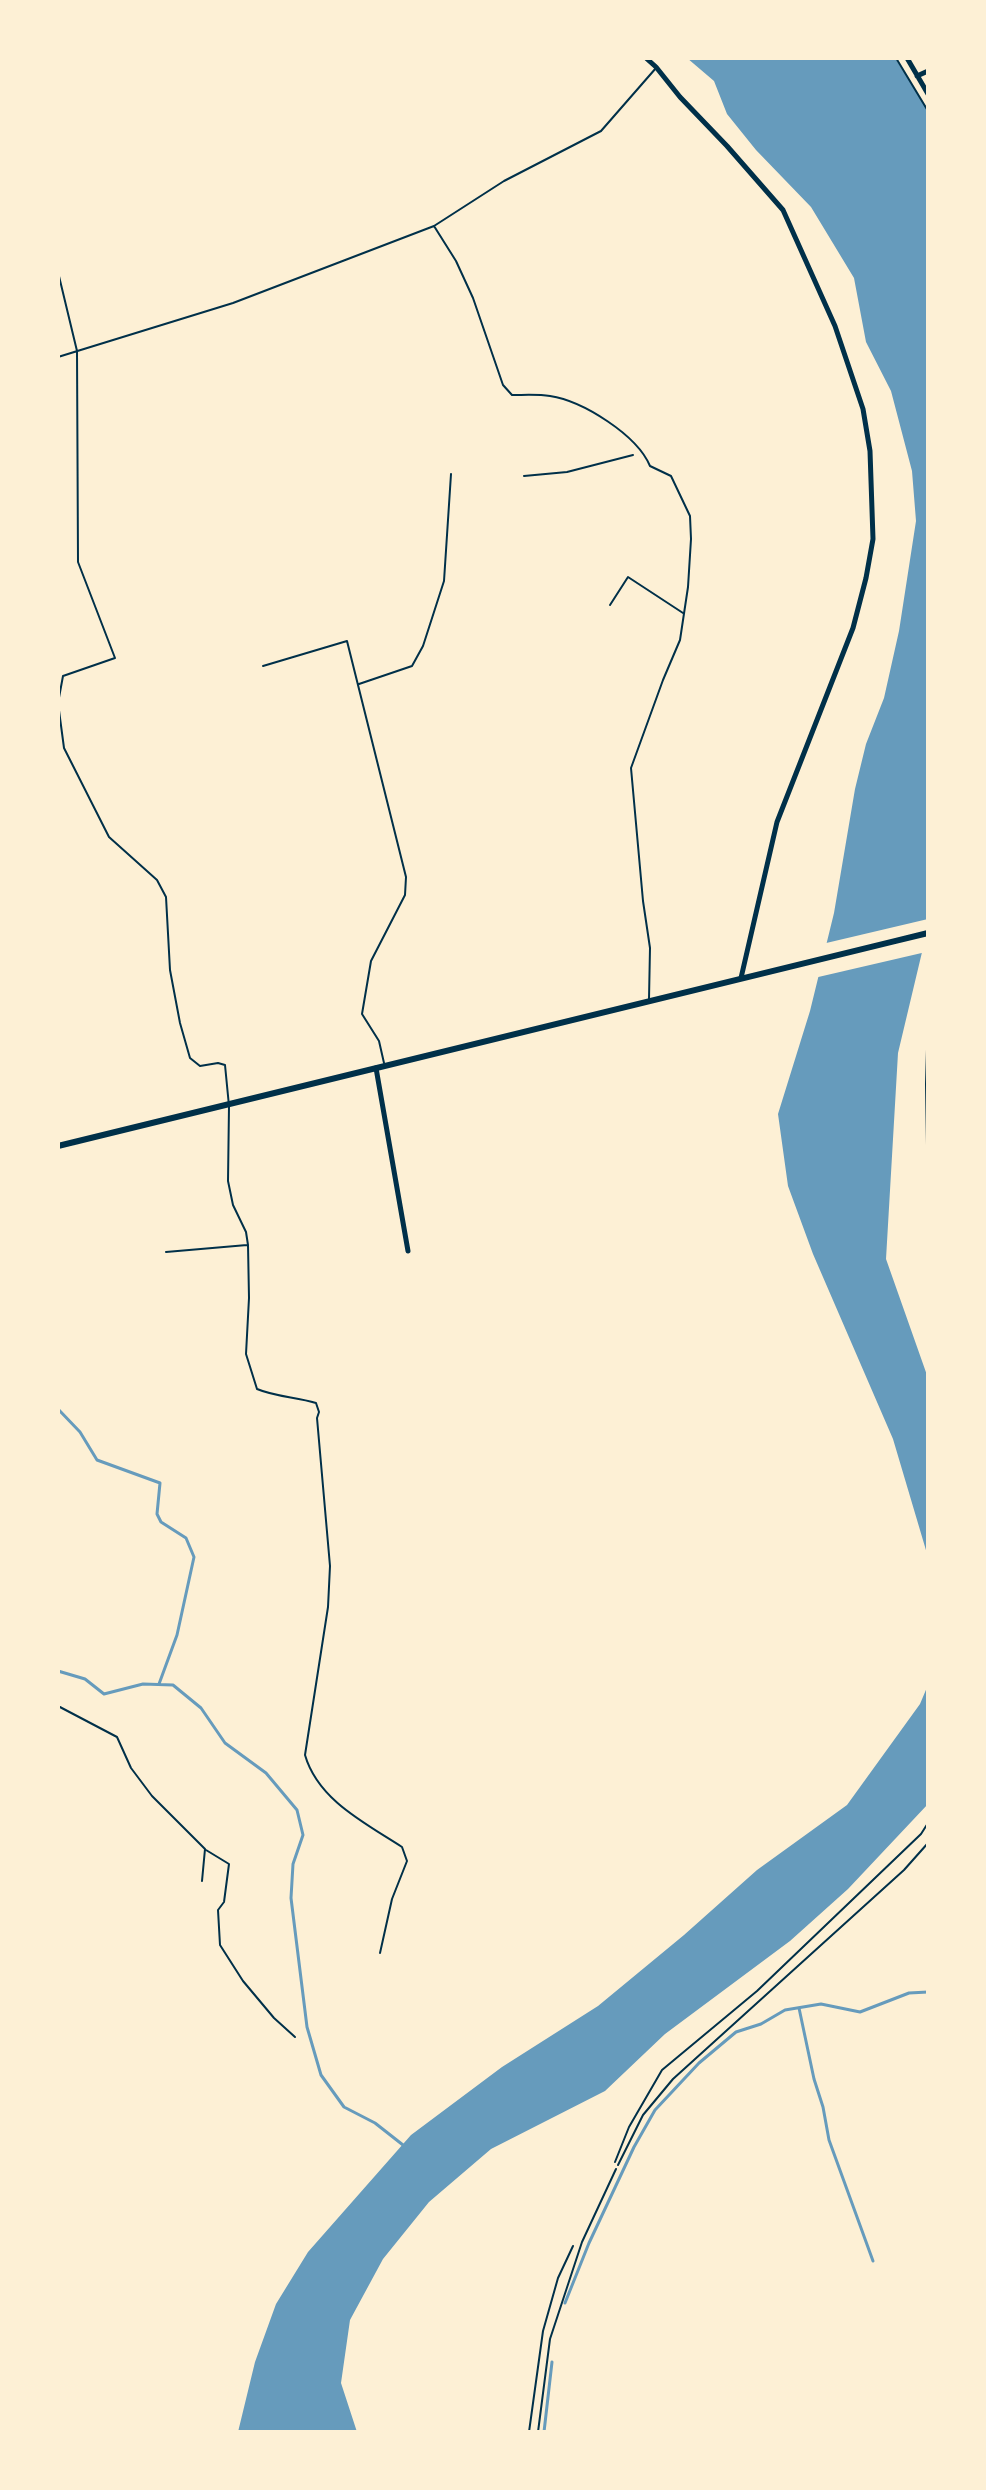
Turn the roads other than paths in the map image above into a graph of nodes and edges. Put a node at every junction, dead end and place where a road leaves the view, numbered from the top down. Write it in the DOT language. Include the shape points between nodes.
graph roads {
  1 [pos="646,58"];
  2 [pos="907,58"];
  3 [pos="656,67"];
  4 [pos="928,71"];
  5 [pos="917,76"];
  6 [pos="928,94"];
  7 [pos="434,226"];
  8 [pos="58,272"];
  9 [pos="77,351"];
  10 [pos="58,357"];
  11 [pos="633,455"];
  12 [pos="451,474"];
  13 [pos="524,476"];
  14 [pos="610,605"];
  15 [pos="684,613"];
  16 [pos="263,666"];
  17 [pos="358,685"];
  18 [pos="928,933"];
  19 [pos="741,978"];
  20 [pos="649,1000"];
  21 [pos="385,1066"];
  22 [pos="376,1068"];
  23 [pos="229,1106"];
  24 [pos="58,1146"];
  25 [pos="248,1245"];
  26 [pos="408,1251"];
  27 [pos="166,1252"];
  28 [pos="58,1706"];
  29 [pos="205,1849"];
  30 [pos="202,1881"];
  31 [pos="380,1953"];
  32 [pos="295,2037"];
  33 [pos="614,2168"];
  34 [pos="538,2432"];
  1 -- 3 [label="street"];
  2 -- 5 [label="street"];
  3 -- 7 [label="lane" via="601,131 504,181"];
  3 -- 19 [label="street" via="783,210 835,326 863,409 870,451 873,539 866,578 853,628 777,822"];
  4 -- 5 [label="street"];
  5 -- 6 [label="street"];
  7 -- 9 [label="lane" via="233,303"];
  7 -- 15 [label="lane" via="468,285 503,385 512,395 549,395 595,413 644,452 650,466 671,476 690,516"];
  8 -- 9 [label="lane"];
  9 -- 10 [label="lane"];
  9 -- 23 [label="lane" via="78,562 115,658 63,676 58,703 64,748 109,837 157,880 166,897 170,970 190,1058 200,1066 225,1065"];
  11 -- 13 [label="lane" via="567,472"];
  12 -- 17 [label="lane" via="444,581 423,646 412,666"];
  14 -- 15 [label="lane" via="628,577"];
  15 -- 20 [label="lane" via="680,640 631,768 650,948"];
  16 -- 17 [label="lane" via="347,641"];
  17 -- 21 [label="lane" via="406,877 405,895 371,961 362,1014 379,1041"];
  18 -- 19 [label="street"];
  19 -- 20 [label="street"];
  20 -- 21 [label="street"];
  21 -- 22 [label="street"];
  22 -- 23 [label="street"];
  22 -- 26 [label="street"];
  23 -- 24 [label="street"];
  23 -- 25 [label="lane" via="228,1181"];
  25 -- 27 [label="lane"];
  25 -- 31 [label="lane" via="246,1354 252,1378 257,1389 316,1403 319,1412 330,1566 305,1755 328,1794 402,1847 407,1861"];
  28 -- 29 [label="lane" via="117,1737 152,1796"];
  29 -- 30 [label="lane"];
  29 -- 32 [label="lane" via="229,1864 218,1910 220,1945 259,2000"];
  33 -- 34 [label="lane" via="582,2242 550,2339"];
}
